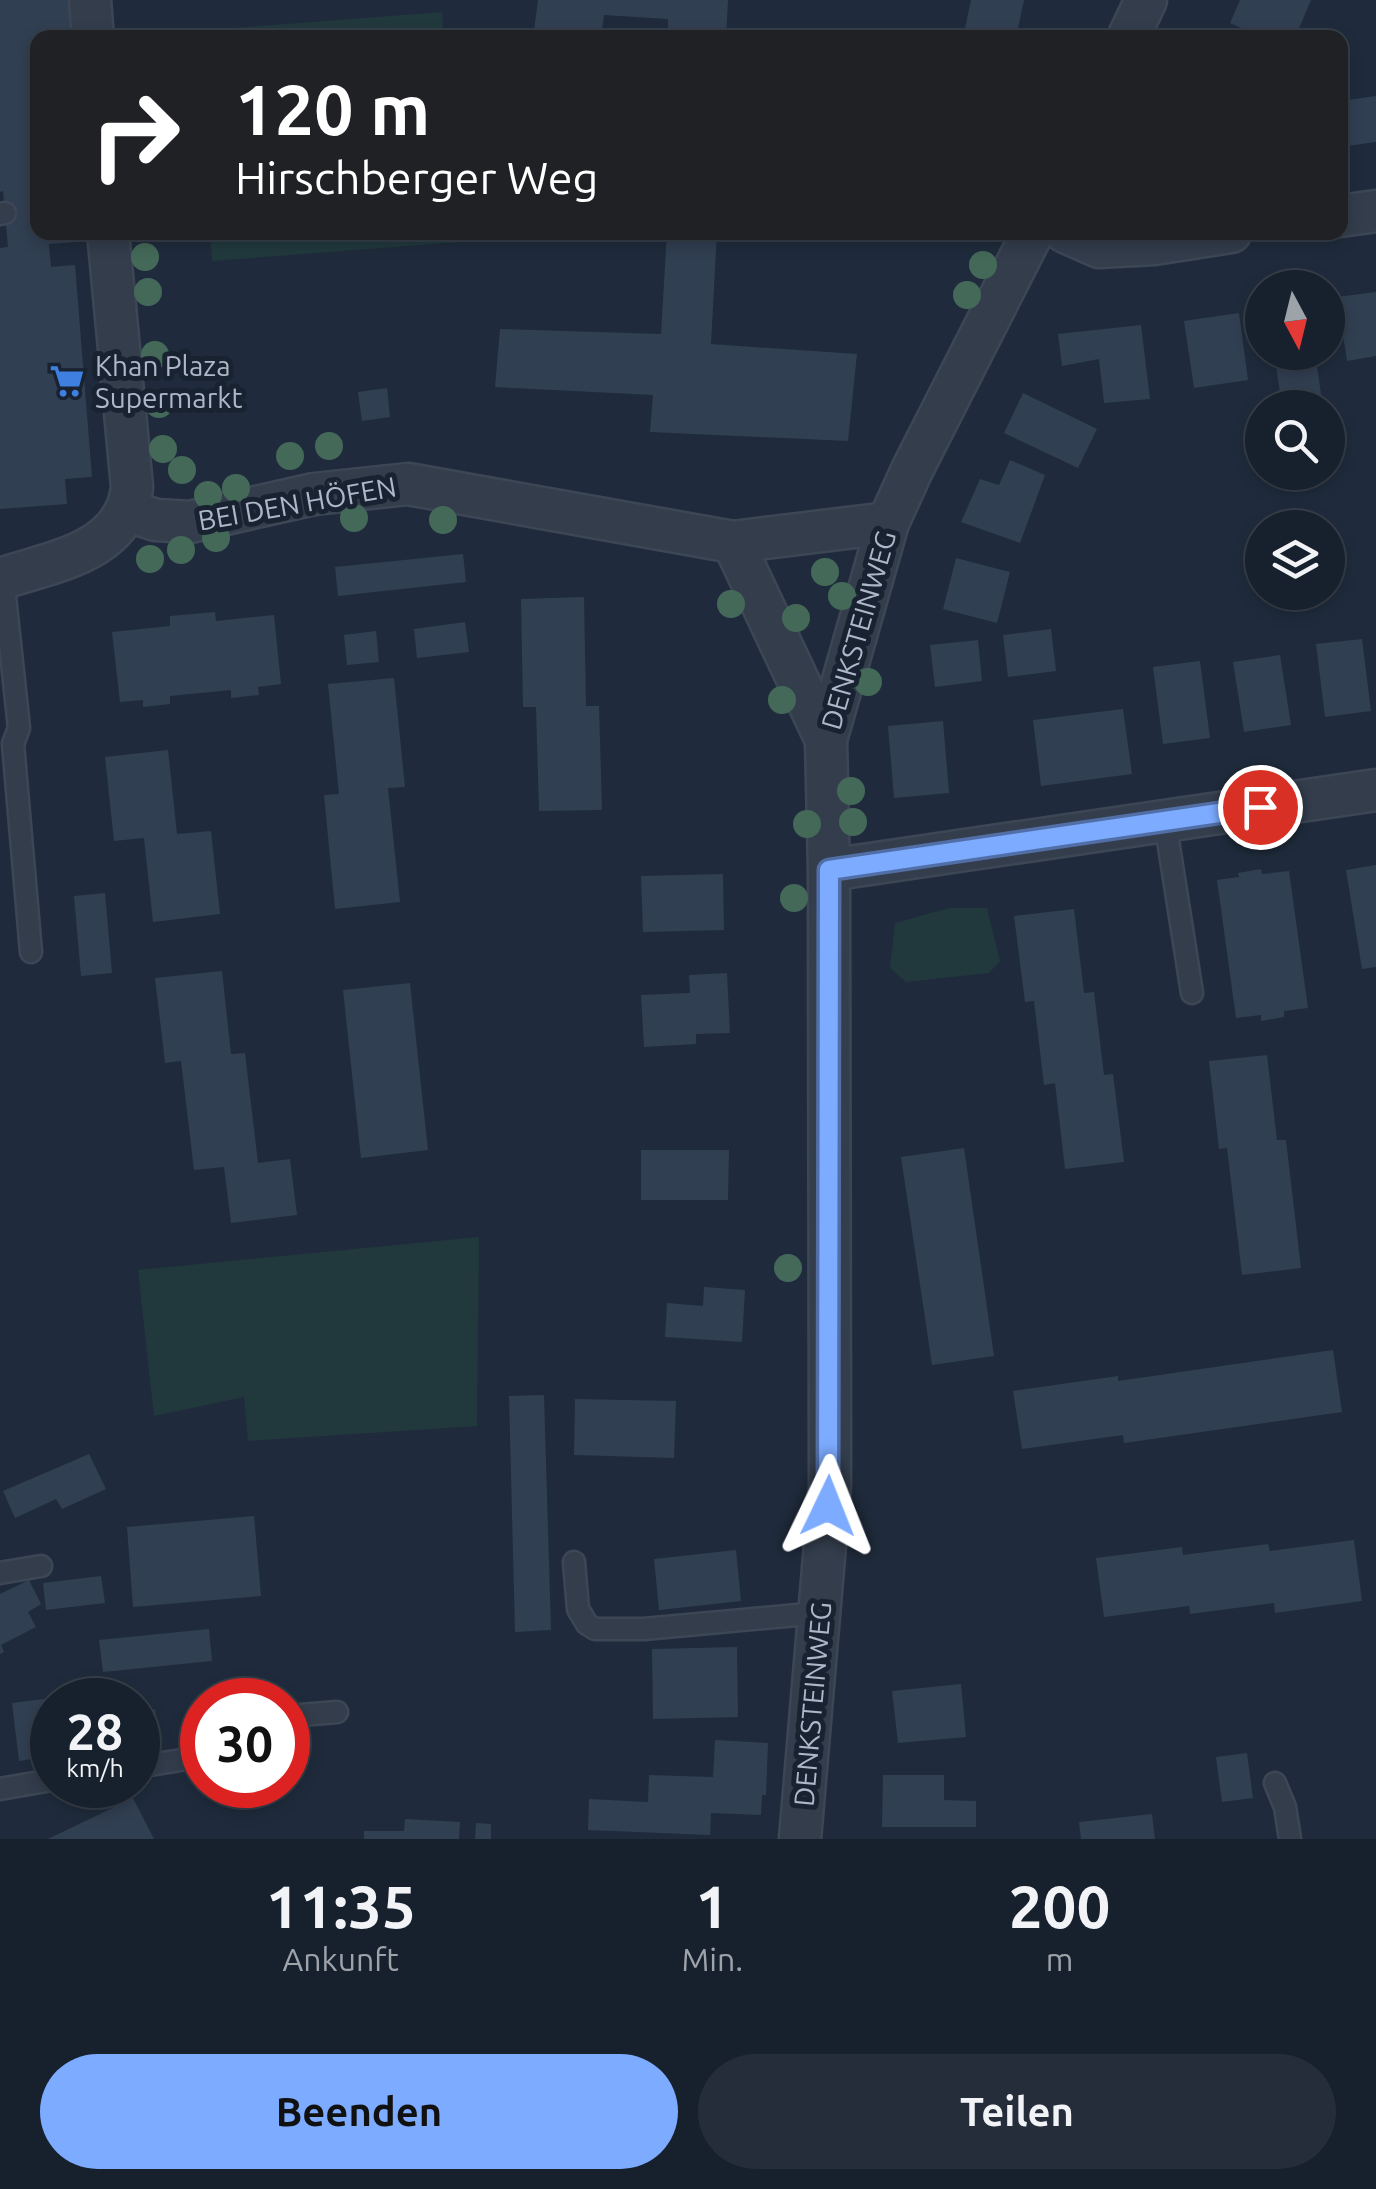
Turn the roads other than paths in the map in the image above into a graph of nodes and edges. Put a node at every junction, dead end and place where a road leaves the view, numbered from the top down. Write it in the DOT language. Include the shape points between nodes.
graph roads {
  1 [pos="90,0"];
  2 [pos="1146,0"];
  3 [pos="92,30"];
  4 [pos="1132,30"];
  5 [pos="1376,211"];
  6 [pos="1348,215"];
  7 [pos="109,240"];
  8 [pos="1029,240"];
  9 [pos="1083,240"];
  10 [pos="1179,240"];
  11 [pos="128,510"];
  12 [pos="888,523"];
  13 [pos="733,542"];
  14 [pos="2,578"];
  15 [pos="826,740"];
  16 [pos="1376,790"];
  17 [pos="1165,821"];
  18 [pos="829,870"];
  19 [pos="31,952"];
  20 [pos="1192,993"];
  21 [pos="574,1562"];
  22 [pos="41,1566"];
  23 [pos="0,1573"];
  24 [pos="819,1613"];
  25 [pos="337,1712"];
  26 [pos="310,1714"];
  27 [pos="30,1783"];
  28 [pos="1275,1783"];
  29 [pos="0,1788"];
  30 [pos="800,1839"];
  31 [pos="1290,1839"];
  1 -- 3 [label="street"];
  2 -- 4 [label="street"];
  5 -- 6 [label="street"];
  7 -- 11 [label="street" via="132,487"];
  8 -- 12 [label="street, DENKSTEINWEG"];
  9 -- 10 [label="street" via="1099,247"];
  11 -- 13 [label="street, BEI DEN HÖFEN" via="190,522 314,494 408,484"];
  11 -- 14 [label="street" via="116,529 84,551"];
  12 -- 13 [label="street, BEI DEN HÖFEN"];
  12 -- 15 [label="street, DENKSTEINWEG"];
  13 -- 15 [label="street"];
  14 -- 19 [label="lane" via="20,728 13,744"];
  15 -- 18 [label="street, DENKSTEINWEG"];
  16 -- 17 [label="street"];
  17 -- 18 [label="street"];
  17 -- 20 [label="lane"];
  18 -- 24 [label="street, DENKSTEINWEG" via="830,1486"];
  21 -- 24 [label="lane" via="578,1609 595,1629"];
  22 -- 23 [label="lane"];
  24 -- 30 [label="street, DENKSTEINWEG"];
  25 -- 26 [label="lane"];
  27 -- 29 [label="lane"];
  28 -- 31 [label="lane"];
}
